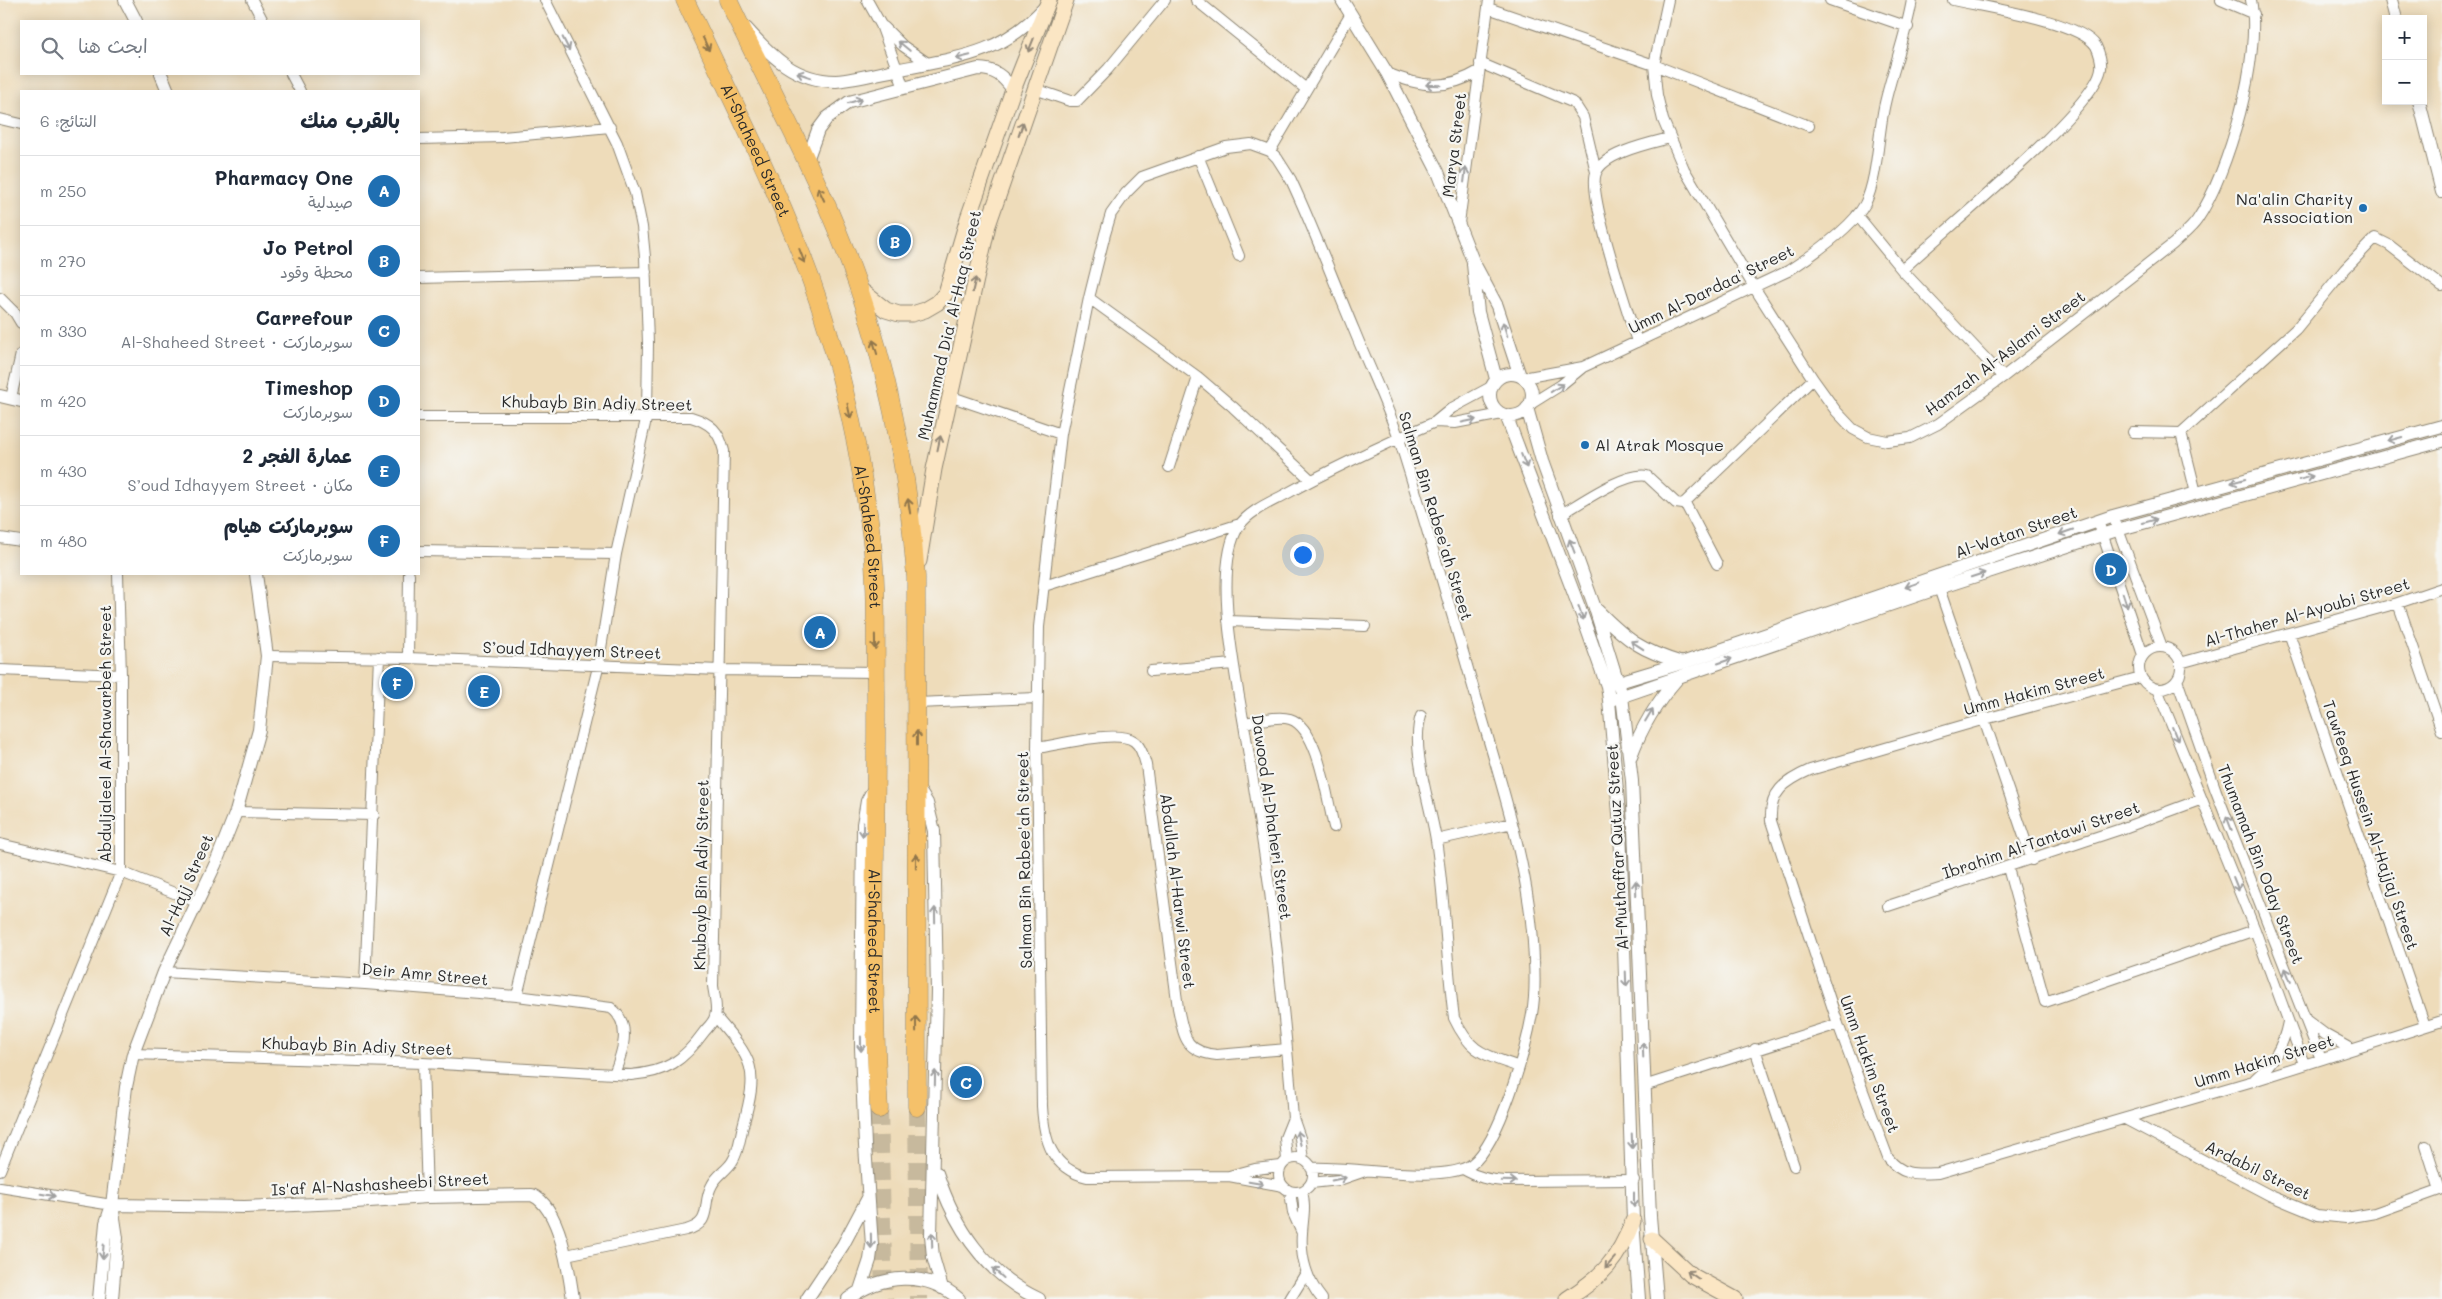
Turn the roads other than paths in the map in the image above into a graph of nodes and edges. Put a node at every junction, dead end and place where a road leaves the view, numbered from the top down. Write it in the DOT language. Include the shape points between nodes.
graph roads {
  1 [pos="124,0"];
  2 [pos="252,0"];
  3 [pos="545,0"];
  4 [pos="685,0"];
  5 [pos="728,0"];
  6 [pos="868,0"];
  7 [pos="1066,0"];
  8 [pos="1165,0"];
  9 [pos="1196,0"];
  10 [pos="1342,0"];
  11 [pos="1668,0"];
  12 [pos="1830,0"];
  13 [pos="1912,0"];
  14 [pos="1953,0"];
  15 [pos="2221,0"];
  16 [pos="2251,0"];
  17 [pos="2391,0"];
  18 [pos="1048,2"];
  19 [pos="1488,4"];
  20 [pos="1351,14"];
  21 [pos="2254,14"];
  22 [pos="2395,15"];
  23 [pos="737,18"];
  24 [pos="135,20"];
  25 [pos="262,20"];
  26 [pos="881,25"];
  27 [pos="1908,27"];
  28 [pos="929,64"];
  29 [pos="1654,65"];
  30 [pos="1479,67"];
  31 [pos="898,70"];
  32 [pos="1387,73"];
  33 [pos="161,75"];
  34 [pos="291,75"];
  35 [pos="904,88"];
  36 [pos="1035,89"];
  37 [pos="1306,89"];
  38 [pos="168,90"];
  39 [pos="299,90"];
  40 [pos="1013,90"];
  41 [pos="2420,105"];
  42 [pos="0,119"];
  43 [pos="20,124"];
  44 [pos="1808,126"];
  45 [pos="610,128"];
  46 [pos="1670,138"];
  47 [pos="420,139"];
  48 [pos="1270,151"];
  49 [pos="1198,156"];
  50 [pos="806,163"];
  51 [pos="1596,172"];
  52 [pos="2442,192"];
  53 [pos="1857,215"];
  54 [pos="968,218"];
  55 [pos="1459,223"];
  56 [pos="988,225"];
  57 [pos="1239,256"];
  58 [pos="1473,261"];
  59 [pos="1902,270"];
  60 [pos="646,272"];
  61 [pos="420,278"];
  62 [pos="2442,286"];
  63 [pos="1754,287"];
  64 [pos="858,288"];
  65 [pos="0,298"];
  66 [pos="1088,298"];
  67 [pos="20,321"];
  68 [pos="1637,342"];
  69 [pos="20,358"];
  70 [pos="1583,367"];
  71 [pos="1198,377"];
  72 [pos="1522,377"];
  73 [pos="2004,377"];
  74 [pos="1813,379"];
  75 [pos="1494,383"];
  76 [pos="949,396"];
  77 [pos="11,398"];
  78 [pos="1528,407"];
  79 [pos="647,415"];
  80 [pos="1504,415"];
  81 [pos="420,417"];
  82 [pos="1435,422"];
  83 [pos="2442,426"];
  84 [pos="2133,432"];
  85 [pos="1061,434"];
  86 [pos="2181,434"];
  87 [pos="1398,438"];
  88 [pos="2442,441"];
  89 [pos="1169,467"];
  90 [pos="1311,480"];
  91 [pos="2196,493"];
  92 [pos="1685,503"];
  93 [pos="1560,515"];
  94 [pos="2112,516"];
  95 [pos="2098,521"];
  96 [pos="1240,524"];
  97 [pos="2117,530"];
  98 [pos="2104,534"];
  99 [pos="0,538"];
  100 [pos="20,541"];
  101 [pos="420,551"];
  102 [pos="616,554"];
  103 [pos="1717,564"];
  104 [pos="118,575"];
  105 [pos="256,575"];
  106 [pos="409,575"];
  107 [pos="916,578"];
  108 [pos="1044,586"];
  109 [pos="1939,588"];
  110 [pos="2442,588"];
  111 [pos="2398,603"];
  112 [pos="1596,608"];
  113 [pos="1228,621"];
  114 [pos="1365,626"];
  115 [pos="2290,633"];
  116 [pos="2162,648"];
  117 [pos="2143,655"];
  118 [pos="267,656"];
  119 [pos="379,657"];
  120 [pos="408,658"];
  121 [pos="1682,663"];
  122 [pos="2180,663"];
  123 [pos="1233,664"];
  124 [pos="598,667"];
  125 [pos="0,670"];
  126 [pos="720,670"];
  127 [pos="1151,671"];
  128 [pos="876,672"];
  129 [pos="121,675"];
  130 [pos="1679,677"];
  131 [pos="2141,677"];
  132 [pos="2177,680"];
  133 [pos="1619,682"];
  134 [pos="1606,686"];
  135 [pos="2157,689"];
  136 [pos="1622,696"];
  137 [pos="1037,698"];
  138 [pos="1609,700"];
  139 [pos="917,704"];
  140 [pos="1421,716"];
  141 [pos="1985,719"];
  142 [pos="1244,723"];
  143 [pos="2442,731"];
  144 [pos="1037,748"];
  145 [pos="1630,758"];
  146 [pos="877,783"];
  147 [pos="917,787"];
  148 [pos="2202,799"];
  149 [pos="236,812"];
  150 [pos="374,815"];
  151 [pos="1512,823"];
  152 [pos="1334,827"];
  153 [pos="1436,840"];
  154 [pos="0,844"];
  155 [pos="2032,860"];
  156 [pos="2008,868"];
  157 [pos="121,872"];
  158 [pos="197,902"];
  159 [pos="1888,906"];
  160 [pos="2255,930"];
  161 [pos="164,972"];
  162 [pos="365,984"];
  163 [pos="516,996"];
  164 [pos="715,1016"];
  165 [pos="2306,1020"];
  166 [pos="2289,1021"];
  167 [pos="2442,1021"];
  168 [pos="1838,1024"];
  169 [pos="2425,1026"];
  170 [pos="1287,1048"];
  171 [pos="1755,1049"];
  172 [pos="2351,1049"];
  173 [pos="133,1054"];
  174 [pos="2320,1058"];
  175 [pos="423,1063"];
  176 [pos="2304,1064"];
  177 [pos="1519,1067"];
  178 [pos="614,1074"];
  179 [pos="2252,1081"];
  180 [pos="1644,1086"];
  181 [pos="917,1107"];
  182 [pos="879,1109"];
  183 [pos="1293,1118"];
  184 [pos="2125,1119"];
  185 [pos="2426,1146"];
  186 [pos="1303,1159"];
  187 [pos="1284,1163"];
  188 [pos="934,1164"];
  189 [pos="1794,1166"];
  190 [pos="1311,1168"];
  191 [pos="1462,1169"];
  192 [pos="0,1170"];
  193 [pos="1366,1171"];
  194 [pos="1229,1176"];
  195 [pos="1634,1180"];
  196 [pos="1311,1183"];
  197 [pos="0,1187"];
  198 [pos="1286,1188"];
  199 [pos="2441,1190"];
  200 [pos="1302,1191"];
  201 [pos="427,1197"];
  202 [pos="868,1198"];
  203 [pos="112,1205"];
  204 [pos="1634,1221"];
  205 [pos="1302,1233"];
  206 [pos="1652,1239"];
  207 [pos="566,1255"];
  208 [pos="1306,1273"];
  209 [pos="942,1288"];
  210 [pos="860,1290"];
  211 [pos="99,1299"];
  212 [pos="112,1299"];
  213 [pos="574,1299"];
  214 [pos="807,1299"];
  215 [pos="848,1299"];
  216 [pos="959,1299"];
  217 [pos="1039,1299"];
  218 [pos="1290,1299"];
  219 [pos="1322,1299"];
  220 [pos="1567,1299"];
  221 [pos="1639,1299"];
  222 [pos="1656,1299"];
  223 [pos="1735,1299"];
  1 -- 24 [label="street"];
  2 -- 25 [label="street"];
  3 -- 45 [label="street, one-way"];
  4 -- 128 [label="highway, Al-Shaheed Street, one-way" via="800,252 822,312 844,389 871,536"];
  5 -- 23 [label="highway"];
  6 -- 26 [label="street"];
  7 -- 36 [label="main road, Muhammad Dia' Al-Haq Street"];
  8 -- 36 [label="street" via="1078,101"];
  9 -- 37 [label="street"];
  10 -- 20 [label="street"];
  11 -- 29 [label="street, Hamzah Al-Aslami Street"];
  12 -- 27 [label="street"];
  13 -- 27 [label="street, Umm Al-Dardaa' Street"];
  14 -- 59 [label="street" via="2078,31 2095,46 2102,68 2067,121"];
  15 -- 21 [label="street"];
  16 -- 21 [label="street, Hamzah Al-Aslami Street"];
  17 -- 22 [label="street"];
  18 -- 28 [label="street, one-way" via="1033,20 1006,41 966,56"];
  18 -- 40 [label="main road, Muhammad Dia' Al-Haq Street, one-way"];
  19 -- 29 [label="street"];
  19 -- 30 [label="street, Marya Street"];
  20 -- 32 [label="street"];
  20 -- 37 [label="street"];
  21 -- 73 [label="street, Hamzah Al-Aslami Street" via="2249,69 2233,137 2214,192 2196,221 2173,244"];
  31 -- 23 [label="street, one-way" via="849,80 822,81 807,77 778,62"];
  23 -- 50 [label="highway"];
  28 -- 26 [label="street, one-way"];
  26 -- 31 [label="street"];
  27 -- 53 [label="street, Umm Al-Dardaa' Street" via="1885,102 1870,188"];
  28 -- 31 [label="street"];
  29 -- 44 [label="street"];
  29 -- 46 [label="street, Hamzah Al-Aslami Street" via="1657,95"];
  30 -- 32 [label="street, Marya Street, one-way" via="1456,83 1431,85 1408,82"];
  30 -- 51 [label="street" via="1574,103 1583,117"];
  55 -- 30 [label="street, Marya Street, one-way"];
  31 -- 35 [label="street"];
  32 -- 55 [label="street" via="1438,172"];
  33 -- 38 [label="street"];
  34 -- 39 [label="street"];
  35 -- 40 [label="street" via="978,69 990,69"];
  50 -- 35 [label="street, one-way" via="818,130 837,109 849,102"];
  56 -- 36 [label="main road, Muhammad Dia' Al-Haq Street, one-way"];
  37 -- 48 [label="street"];
  40 -- 54 [label="main road, Muhammad Dia' Al-Haq Street"];
  41 -- 52 [label="street"];
  42 -- 43 [label="street"];
  45 -- 47 [label="street" via="503,137"];
  45 -- 60 [label="street" via="635,192"];
  46 -- 51 [label="street" via="1618,154 1604,162"];
  46 -- 63 [label="street, Hamzah Al-Aslami Street" via="1684,169"];
  48 -- 49 [label="street" via="1251,144"];
  48 -- 87 [label="street, Salman Bin Rabee'ah Street" via="1284,168 1299,196"];
  49 -- 57 [label="street"];
  49 -- 66 [label="street" via="1142,176 1126,192 1111,214"];
  64 -- 50 [label="highway, one-way"];
  51 -- 68 [label="street" via="1595,200"];
  53 -- 59 [label="street"];
  53 -- 63 [label="street, Umm Al-Dardaa' Street" via="1814,255"];
  54 -- 56 [label="main road"];
  54 -- 64 [label="main road, Muhammad Dia' Al-Haq Street" via="946,293 937,303 912,314 898,314 886,310"];
  55 -- 58 [label="street"];
  76 -- 56 [label="main road, Muhammad Dia' Al-Haq Street, one-way"];
  72 -- 58 [label="street, one-way" via="1497,306"];
  58 -- 75 [label="street" via="1478,312"];
  59 -- 73 [label="street"];
  60 -- 61 [label="street"];
  60 -- 79 [label="street"];
  62 -- 86 [label="street" via="2390,244 2379,238 2372,239 2296,329"];
  63 -- 68 [label="street, Umm Al-Dardaa' Street"];
  63 -- 74 [label="street, Hamzah Al-Aslami Street"];
  107 -- 64 [label="highway, one-way" via="913,530 887,386"];
  65 -- 67 [label="street"];
  66 -- 71 [label="street"];
  66 -- 85 [label="street"];
  68 -- 70 [label="street, Umm Al-Dardaa' Street"];
  69 -- 77 [label="street"];
  70 -- 72 [label="street, Umm Al-Dardaa' Street"];
  78 -- 70 [label="street, Umm Al-Dardaa' Street, one-way"];
  71 -- 89 [label="street"];
  71 -- 90 [label="street"];
  72 -- 75 [label="street" via="1504,375"];
  72 -- 78 [label="street" via="1528,382 1532,394"];
  73 -- 74 [label="street, Hamzah Al-Aslami Street" via="1938,424 1910,438 1887,441 1868,437 1853,428"];
  74 -- 92 [label="street"];
  75 -- 80 [label="street" via="1491,402"];
  75 -- 82 [label="street"];
  76 -- 85 [label="street"];
  107 -- 76 [label="main road, Muhammad Dia' Al-Haq Street, one-way"];
  78 -- 80 [label="street" via="1518,415"];
  78 -- 93 [label="street, Al-Muthaffar Qutuz Street"];
  79 -- 81 [label="street, Khubayb Bin Adiy Street"];
  79 -- 102 [label="street"];
  79 -- 126 [label="street, Khubayb Bin Adiy Street" via="691,417 705,421 715,428 722,444"];
  82 -- 80 [label="street, one-way" via="1455,423"];
  80 -- 134 [label="street, Al-Muthaffar Qutuz Street, one-way" via="1542,506"];
  82 -- 87 [label="street"];
  83 -- 91 [label="street, Al-Watan Street, one-way"];
  84 -- 86 [label="street"];
  85 -- 108 [label="street, Salman Bin Rabee'ah Street"];
  86 -- 91 [label="street"];
  87 -- 90 [label="street"];
  87 -- 151 [label="street, Salman Bin Rabee'ah Street"];
  97 -- 88 [label="street, Al-Watan Street, one-way"];
  90 -- 96 [label="street" via="1262,507"];
  91 -- 94 [label="street, Al-Watan Street"];
  92 -- 93 [label="street" via="1678,504 1641,474 1611,486"];
  92 -- 103 [label="street"];
  112 -- 93 [label="street, Al-Muthaffar Qutuz Street, one-way"];
  94 -- 95 [label="street, Al-Watan Street"];
  94 -- 97 [label="street"];
  95 -- 98 [label="street"];
  95 -- 121 [label="street, Al-Watan Street, one-way"];
  96 -- 108 [label="street"];
  96 -- 113 [label="street, Dawood Al-Dhaheri Street" via="1231,539 1228,557"];
  97 -- 98 [label="street, Al-Watan Street"];
  97 -- 116 [label="street"];
  109 -- 98 [label="street, Al-Watan Street, one-way"];
  98 -- 117 [label="street, one-way"];
  99 -- 100 [label="street"];
  101 -- 102 [label="street"];
  102 -- 124 [label="street"];
  104 -- 129 [label="street, Abduljaleel Al-Shawarbeh Street"];
  105 -- 118 [label="street, Al-Hajj Street"];
  106 -- 120 [label="street"];
  107 -- 139 [label="highway"];
  108 -- 137 [label="street, Salman Bin Rabee'ah Street"];
  130 -- 109 [label="street, Al-Watan Street, one-way"];
  109 -- 141 [label="street"];
  110 -- 111 [label="street, Al-Thaher Al-Ayoubi Street"];
  111 -- 115 [label="street, Al-Thaher Al-Ayoubi Street"];
  111 -- 143 [label="street"];
  121 -- 112 [label="street, one-way" via="1639,647 1617,631"];
  112 -- 133 [label="street, Al-Muthaffar Qutuz Street"];
  113 -- 114 [label="street"];
  113 -- 123 [label="street, Dawood Al-Dhaheri Street"];
  115 -- 122 [label="street, Al-Thaher Al-Ayoubi Street"];
  115 -- 169 [label="street, Tawfeeq Hussein Al-Hajjaj Street"];
  116 -- 117 [label="street" via="2152,649"];
  116 -- 122 [label="street" via="2170,650"];
  117 -- 131 [label="street" via="2139,670"];
  118 -- 119 [label="street, S’oud Idhayyem Street"];
  118 -- 149 [label="street, Al-Hajj Street" via="259,730"];
  119 -- 120 [label="street, S’oud Idhayyem Street"];
  119 -- 150 [label="street"];
  120 -- 124 [label="street, S’oud Idhayyem Street"];
  121 -- 133 [label="street, Al-Watan Street"];
  122 -- 132 [label="street"];
  123 -- 127 [label="street"];
  123 -- 142 [label="street, Dawood Al-Dhaheri Street"];
  124 -- 126 [label="street, S’oud Idhayyem Street"];
  124 -- 163 [label="street"];
  125 -- 129 [label="street"];
  126 -- 128 [label="street, S’oud Idhayyem Street"];
  126 -- 164 [label="street, Khubayb Bin Adiy Street"];
  128 -- 146 [label="highway, Al-Shaheed Street"];
  129 -- 157 [label="street, Abduljaleel Al-Shawarbeh Street"];
  130 -- 136 [label="street, Al-Watan Street"];
  145 -- 130 [label="street, one-way" via="1651,711"];
  131 -- 135 [label="street" via="2150,687"];
  131 -- 141 [label="street, Umm Hakim Street"];
  132 -- 135 [label="street" via="2164,689"];
  165 -- 132 [label="street, Thumamah Bin Oday Street, one-way" via="2219,800"];
  133 -- 134 [label="street, Al-Watan Street"];
  133 -- 136 [label="street, Al-Muthaffar Qutuz Street"];
  134 -- 138 [label="street, Al-Muthaffar Qutuz Street"];
  135 -- 148 [label="street, Thumamah Bin Oday Street, one-way"];
  136 -- 138 [label="street, Al-Watan Street"];
  136 -- 145 [label="street, Al-Muthaffar Qutuz Street"];
  137 -- 139 [label="street"];
  137 -- 144 [label="street, Salman Bin Rabee'ah Street"];
  138 -- 195 [label="street, Al-Muthaffar Qutuz Street, one-way" via="1620,824"];
  147 -- 139 [label="highway, one-way"];
  140 -- 153 [label="street" via="1418,745"];
  141 -- 155 [label="street"];
  141 -- 168 [label="street, Umm Hakim Street" via="1810,770 1796,776 1773,798 1771,821"];
  142 -- 152 [label="street" via="1283,718 1291,719 1304,728 1316,754"];
  142 -- 170 [label="street, Dawood Al-Dhaheri Street" via="1270,892"];
  144 -- 170 [label="street, Abdullah Al-Harwi Street" via="1124,736 1136,741 1146,765 1184,1036 1190,1047 1217,1056"];
  144 -- 194 [label="street, Salman Bin Rabee'ah Street" via="1042,1106 1044,1130 1050,1148 1073,1174 1087,1178"];
  180 -- 145 [label="street, Al-Muthaffar Qutuz Street, one-way"];
  146 -- 182 [label="highway, Al-Shaheed Street" via="875,1013"];
  146 -- 202 [label="street, one-way" via="867,801 863,824 861,1048"];
  181 -- 147 [label="highway, one-way"];
  188 -- 147 [label="street, one-way" via="937,991 934,831 927,803"];
  148 -- 155 [label="street, Ibrahim Al-Tantawi Street"];
  148 -- 160 [label="street, Thumamah Bin Oday Street, one-way"];
  149 -- 150 [label="street"];
  149 -- 158 [label="street, Al-Hajj Street"];
  150 -- 162 [label="street"];
  151 -- 153 [label="street"];
  151 -- 177 [label="street, Salman Bin Rabee'ah Street" via="1528,896 1534,958 1533,1011"];
  153 -- 177 [label="street" via="1454,1018 1468,1043 1480,1053"];
  154 -- 157 [label="street"];
  155 -- 156 [label="street, Ibrahim Al-Tantawi Street"];
  156 -- 159 [label="street, Ibrahim Al-Tantawi Street"];
  156 -- 160 [label="street" via="2044,1002"];
  157 -- 158 [label="street"];
  157 -- 192 [label="street, Abduljaleel Al-Shawarbeh Street"];
  158 -- 161 [label="street, Al-Hajj Street"];
  160 -- 166 [label="street, Thumamah Bin Oday Street"];
  161 -- 162 [label="street, Deir Amr Street"];
  161 -- 173 [label="street, Al-Hajj Street"];
  162 -- 163 [label="street, Deir Amr Street"];
  163 -- 178 [label="street, Deir Amr Street" via="612,1008 625,1030"];
  164 -- 178 [label="street, Khubayb Bin Adiy Street" via="693,1048 665,1069 648,1074"];
  164 -- 207 [label="street" via="740,1044 749,1062 752,1091 735,1157 712,1185 706,1216 701,1223 686,1230"];
  165 -- 172 [label="street"];
  165 -- 174 [label="street, Thumamah Bin Oday Street"];
  166 -- 176 [label="street, Thumamah Bin Oday Street"];
  166 -- 179 [label="street" via="2278,1056"];
  167 -- 169 [label="street, Umm Hakim Street"];
  168 -- 171 [label="street"];
  168 -- 184 [label="street, Umm Hakim Street" via="1888,1158 1902,1170 1918,1174 1938,1173"];
  169 -- 172 [label="street, Umm Hakim Street"];
  170 -- 183 [label="street, Dawood Al-Dhaheri Street"];
  171 -- 180 [label="street"];
  171 -- 189 [label="street"];
  172 -- 174 [label="street, Umm Hakim Street"];
  173 -- 175 [label="street, Khubayb Bin Adiy Street"];
  173 -- 203 [label="street, Al-Hajj Street"];
  174 -- 176 [label="street, Umm Hakim Street"];
  175 -- 178 [label="street, Khubayb Bin Adiy Street"];
  175 -- 201 [label="street"];
  176 -- 179 [label="street, Umm Hakim Street"];
  177 -- 191 [label="street, Salman Bin Rabee'ah Street" via="1488,1143 1472,1164"];
  179 -- 184 [label="street, Umm Hakim Street"];
  180 -- 206 [label="street, Al-Muthaffar Qutuz Street"];
  186 -- 183 [label="street, Dawood Al-Dhaheri Street, one-way"];
  183 -- 187 [label="street, Dawood Al-Dhaheri Street" via="1285,1138"];
  184 -- 199 [label="street, Ardabil Street" via="2271,1196 2317,1215 2346,1218 2375,1213"];
  185 -- 199 [label="street"];
  186 -- 187 [label="street" via="1295,1158"];
  186 -- 190 [label="street"];
  187 -- 194 [label="street, Salman Bin Rabee'ah Street"];
  187 -- 198 [label="street" via="1279,1177"];
  209 -- 188 [label="street, one-way" via="932,1248"];
  217 -- 188 [label="street, one-way" via="1008,1282 969,1243 955,1220"];
  190 -- 193 [label="street" via="1339,1167"];
  190 -- 196 [label="street"];
  191 -- 193 [label="street" via="1435,1173"];
  191 -- 195 [label="street, one-way" via="1486,1180"];
  196 -- 193 [label="street, one-way" via="1339,1180"];
  194 -- 198 [label="street, Salman Bin Rabee'ah Street, one-way"];
  195 -- 204 [label="street, Al-Muthaffar Qutuz Street, one-way"];
  196 -- 200 [label="street"];
  197 -- 203 [label="street, one-way"];
  198 -- 200 [label="street"];
  198 -- 205 [label="street"];
  200 -- 205 [label="street" via="1305,1212"];
  201 -- 203 [label="street, Is'af Al-Nashasheebi Street" via="245,1207"];
  201 -- 207 [label="street, Is'af Al-Nashasheebi Street" via="532,1195 548,1207"];
  202 -- 210 [label="street, one-way" via="872,1245"];
  202 -- 214 [label="street" via="843,1245"];
  203 -- 211 [label="street, Al-Hajj Street, one-way" via="106,1223"];
  203 -- 212 [label="street, Al-Hajj Street" via="117,1238"];
  204 -- 220 [label="main road, one-way" via="1622,1249 1611,1264"];
  204 -- 221 [label="street, Al-Muthaffar Qutuz Street"];
  205 -- 208 [label="street"];
  206 -- 222 [label="street, Al-Muthaffar Qutuz Street"];
  223 -- 206 [label="main road, one-way" via="1691,1275"];
  207 -- 213 [label="street, Is'af Al-Nashasheebi Street"];
  208 -- 218 [label="street"];
  208 -- 219 [label="street"];
  209 -- 210 [label="street" via="929,1282 901,1278"];
  209 -- 216 [label="street"];
  210 -- 215 [label="street"];
}
